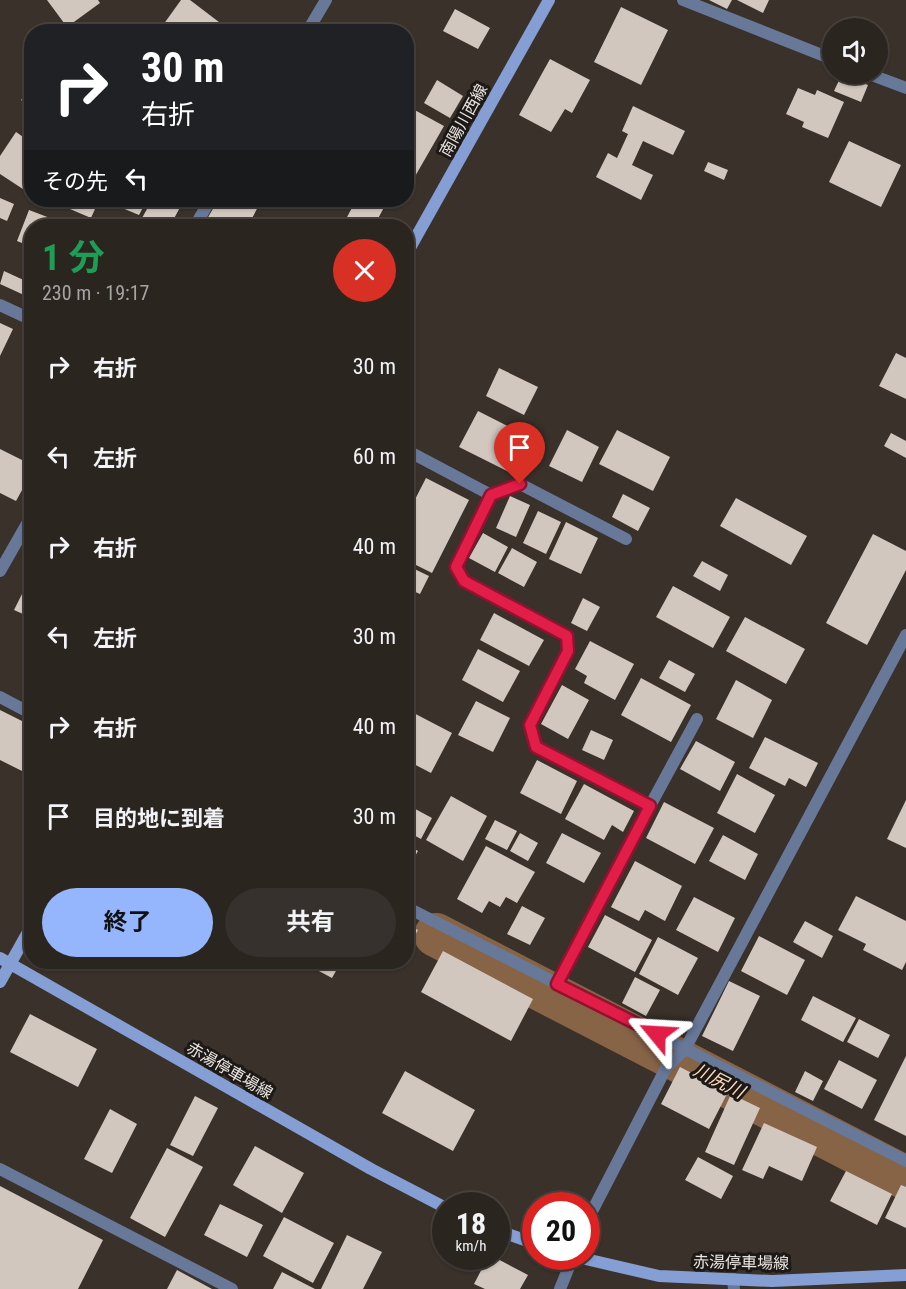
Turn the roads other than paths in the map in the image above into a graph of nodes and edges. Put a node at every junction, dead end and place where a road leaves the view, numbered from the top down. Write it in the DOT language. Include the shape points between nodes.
graph roads {
  1 [pos="326,0"];
  2 [pos="549,0"];
  3 [pos="683,0"];
  4 [pos="312,24"];
  5 [pos="822,55"];
  6 [pos="888,81"];
  7 [pos="906,88"];
  8 [pos="414,241"];
  9 [pos="0,305"];
  10 [pos="24,316"];
  11 [pos="414,454"];
  12 [pos="491,495"];
  13 [pos="24,529"];
  14 [pos="626,539"];
  15 [pos="0,571"];
  16 [pos="906,635"];
  17 [pos="0,697"];
  18 [pos="24,710"];
  19 [pos="697,719"];
  20 [pos="650,806"];
  21 [pos="414,911"];
  22 [pos="24,935"];
  23 [pos="5,960"];
  24 [pos="0,982"];
  25 [pos="557,984"];
  26 [pos="685,1049"];
  27 [pos="906,1161"];
  28 [pos="0,1169"];
  29 [pos="600,1196"];
  30 [pos="432,1201"];
  31 [pos="600,1263"];
  32 [pos="569,1270"];
  33 [pos="906,1275"];
  34 [pos="733,1284"];
  35 [pos="232,1289"];
  36 [pos="560,1289"];
  1 -- 4 [label="lane"];
  2 -- 8 [label="main road, 南陽川西線"];
  3 -- 5 [label="lane"];
  6 -- 7 [label="lane"];
  9 -- 10 [label="lane"];
  11 -- 12 [label="lane"];
  12 -- 14 [label="lane" via="520,484"];
  12 -- 20 [label="lane" via="456,567 464,581 567,636 568,651 530,725 536,747"];
  13 -- 15 [label="lane"];
  16 -- 26 [label="lane"];
  17 -- 18 [label="lane"];
  19 -- 20 [label="lane"];
  20 -- 25 [label="lane"];
  21 -- 25 [label="lane"];
  22 -- 23 [label="main road"];
  23 -- 24 [label="main road"];
  23 -- 30 [label="main road, 赤湯停車場線"];
  25 -- 26 [label="lane"];
  26 -- 27 [label="lane"];
  26 -- 29 [label="lane" via="666,1068"];
  28 -- 35 [label="lane"];
  31 -- 34 [label="main road, 赤湯停車場線" via="659,1276"];
  32 -- 36 [label="lane"];
  33 -- 34 [label="main road, 赤湯停車場線"];
}
